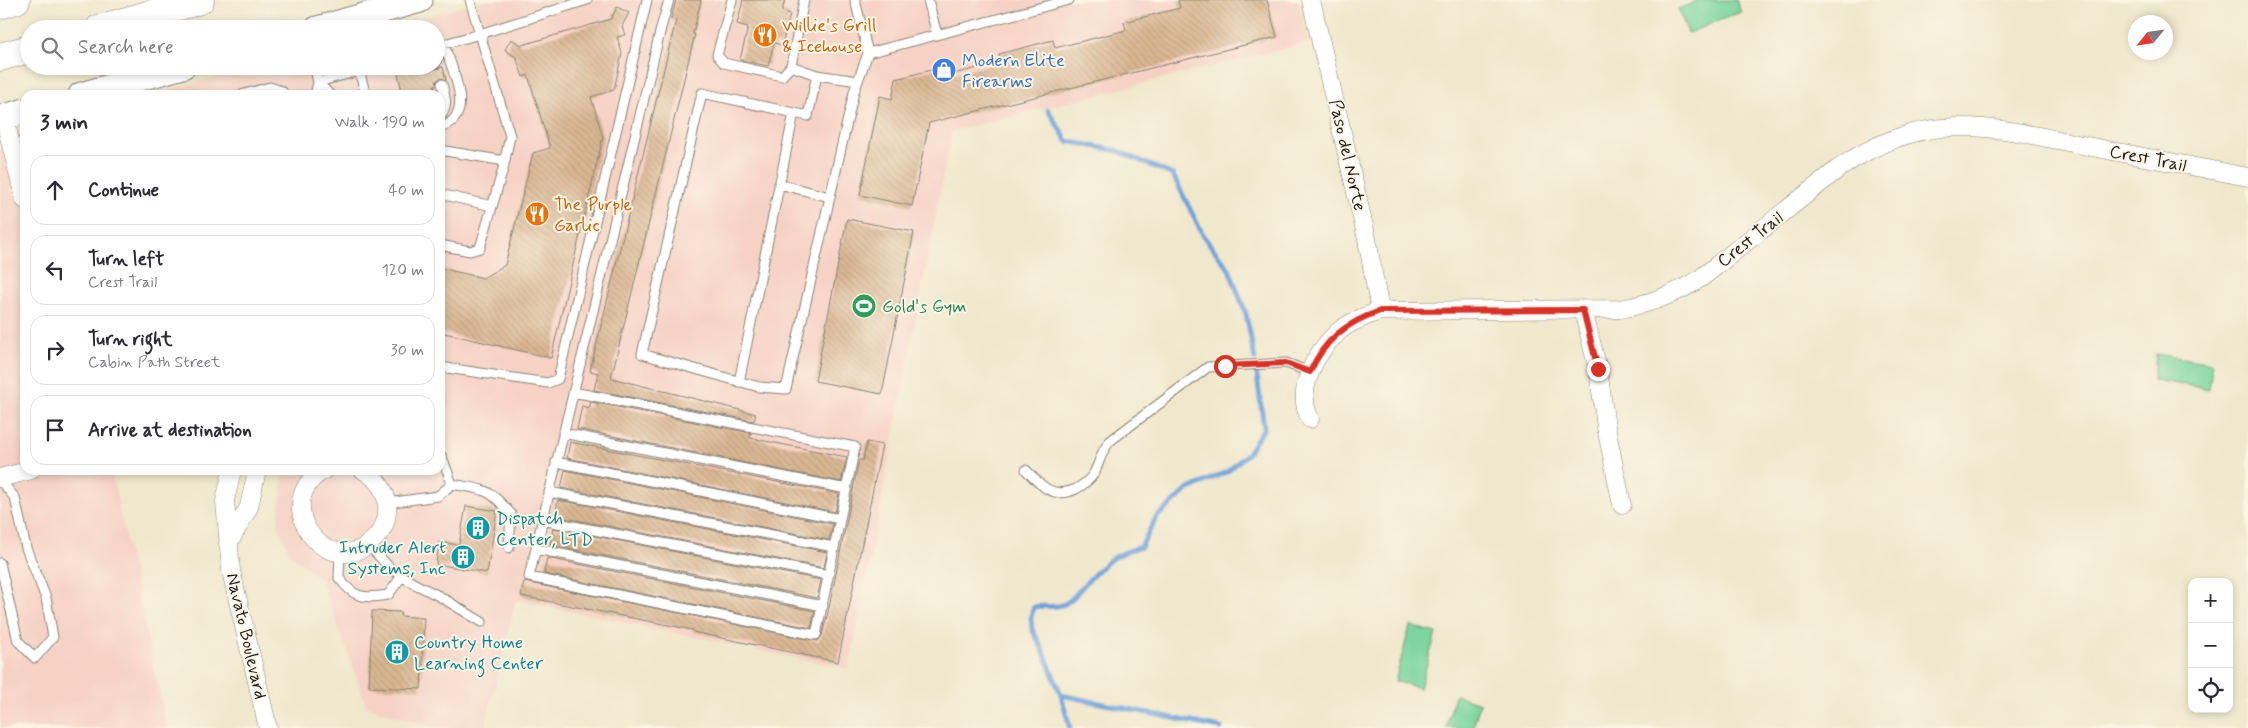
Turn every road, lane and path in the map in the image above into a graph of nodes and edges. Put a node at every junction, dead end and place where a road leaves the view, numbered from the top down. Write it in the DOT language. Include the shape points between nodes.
graph roads {
  1 [pos="16,0"];
  2 [pos="200,0"];
  3 [pos="420,0"];
  4 [pos="470,0"];
  5 [pos="588,0"];
  6 [pos="647,0"];
  7 [pos="669,0"];
  8 [pos="732,0"];
  9 [pos="804,0"];
  10 [pos="855,0"];
  11 [pos="928,0"];
  12 [pos="1069,0"];
  13 [pos="1310,0"];
  14 [pos="0,5"];
  15 [pos="130,20"];
  16 [pos="349,20"];
  17 [pos="480,34"];
  18 [pos="937,35"];
  19 [pos="445,44"];
  20 [pos="445,47"];
  21 [pos="20,51"];
  22 [pos="868,53"];
  23 [pos="0,57"];
  24 [pos="791,66"];
  25 [pos="157,75"];
  26 [pos="316,75"];
  27 [pos="344,75"];
  28 [pos="360,75"];
  29 [pos="818,76"];
  30 [pos="858,81"];
  31 [pos="318,82"];
  32 [pos="442,84"];
  33 [pos="105,90"];
  34 [pos="262,90"];
  35 [pos="278,90"];
  36 [pos="316,90"];
  37 [pos="325,90"];
  38 [pos="365,90"];
  39 [pos="444,90"];
  40 [pos="445,95"];
  41 [pos="445,110"];
  42 [pos="794,112"];
  43 [pos="10,115"];
  44 [pos="445,126"];
  45 [pos="445,151"];
  46 [pos="20,157"];
  47 [pos="505,161"];
  48 [pos="2248,177"];
  49 [pos="779,184"];
  50 [pos="445,195"];
  51 [pos="830,197"];
  52 [pos="492,206"];
  53 [pos="445,246"];
  54 [pos="1583,310"];
  55 [pos="1380,311"];
  56 [pos="445,368"];
  57 [pos="1310,372"];
  58 [pos="739,382"];
  59 [pos="573,392"];
  60 [pos="1310,419"];
  61 [pos="563,433"];
  62 [pos="556,462"];
  63 [pos="445,465"];
  64 [pos="1026,470"];
  65 [pos="20,473"];
  66 [pos="231,475"];
  67 [pos="256,475"];
  68 [pos="316,475"];
  69 [pos="374,475"];
  70 [pos="0,479"];
  71 [pos="452,484"];
  72 [pos="847,488"];
  73 [pos="549,492"];
  74 [pos="387,503"];
  75 [pos="1622,505"];
  76 [pos="840,519"];
  77 [pos="542,520"];
  78 [pos="228,544"];
  79 [pos="368,545"];
  80 [pos="834,547"];
  81 [pos="509,548"];
  82 [pos="536,549"];
  83 [pos="340,552"];
  84 [pos="0,562"];
  85 [pos="829,575"];
  86 [pos="402,576"];
  87 [pos="823,606"];
  88 [pos="482,622"];
  89 [pos="268,728"];
  1 -- 14 [label="highway"];
  2 -- 15 [label="highway"];
  3 -- 16 [label="main road"];
  4 -- 17 [label="lane"];
  5 -- 17 [label="lane"];
  6 -- 56 [label="lane" via="558,379 548,383"];
  7 -- 59 [label="lane"];
  8 -- 24 [label="lane" via="717,55 724,63 782,76"];
  9 -- 24 [label="lane"];
  10 -- 22 [label="lane"];
  11 -- 18 [label="lane"];
  12 -- 18 [label="lane"];
  13 -- 55 [label="street, Paso del Norte" via="1367,239"];
  17 -- 19 [label="lane"];
  17 -- 47 [label="lane" via="510,136"];
  18 -- 22 [label="lane"];
  20 -- 44 [label="lane" via="460,108 457,118"];
  21 -- 23 [label="highway"];
  22 -- 30 [label="lane"];
  24 -- 29 [label="lane"];
  25 -- 33 [label="main road"];
  26 -- 31 [label="lane"];
  27 -- 31 [label="lane"];
  28 -- 38 [label="lane"];
  29 -- 30 [label="lane"];
  29 -- 42 [label="lane" via="808,116"];
  30 -- 51 [label="lane"];
  31 -- 36 [label="lane"];
  31 -- 37 [label="lane"];
  32 -- 39 [label="lane"];
  34 -- 35 [label="lane"];
  40 -- 41 [label="lane"];
  42 -- 49 [label="lane"];
  42 -- 58 [label="lane" via="702,93 642,354"];
  43 -- 46 [label="street"];
  45 -- 47 [label="lane"];
  47 -- 52 [label="lane"];
  48 -- 54 [label="street, Crest Trail" via="1995,128 1926,130 1904,135 1861,153 1687,287 1638,306"];
  49 -- 51 [label="lane"];
  49 -- 58 [label="lane"];
  50 -- 52 [label="lane"];
  51 -- 58 [label="lane" via="786,389"];
  52 -- 53 [label="lane" via="480,248 470,251"];
  54 -- 55 [label="street, Crest Trail"];
  54 -- 75 [label="street" via="1598,369"];
  55 -- 57 [label="street, Crest Trail" via="1351,322 1338,332"];
  57 -- 60 [label="street, Crest Trail" via="1304,400"];
  57 -- 64 [label="lane" via="1286,363 1215,366 1203,370 1110,441 1093,475 1071,491 1051,492"];
  59 -- 61 [label="lane"];
  59 -- 72 [label="lane" via="855,447"];
  61 -- 62 [label="lane"];
  61 -- 72 [label="lane"];
  62 -- 73 [label="lane"];
  62 -- 76 [label="lane"];
  63 -- 71 [label="lane"];
  65 -- 70 [label="street"];
  66 -- 78 [label="street, Navato Boulevard" via="226,501"];
  67 -- 78 [label="street" via="249,507"];
  68 -- 83 [label="street" via="302,497 304,526 325,548"];
  69 -- 74 [label="street"];
  70 -- 84 [label="lane" via="15,498 26,548 46,598 53,637 35,658 18,641"];
  71 -- 74 [label="lane" via="438,496"];
  71 -- 81 [label="lane" via="486,490 498,498 511,514"];
  72 -- 76 [label="lane"];
  73 -- 77 [label="lane"];
  73 -- 80 [label="lane"];
  74 -- 79 [label="street" via="384,524"];
  76 -- 80 [label="lane"];
  77 -- 82 [label="lane"];
  77 -- 85 [label="lane"];
  78 -- 89 [label="street, Navato Boulevard" via="231,571"];
  79 -- 83 [label="street" via="355,551"];
  79 -- 86 [label="lane"];
  80 -- 85 [label="lane"];
  82 -- 87 [label="lane"];
  82 -- 87 [label="lane" via="529,577 816,635"];
  83 -- 86 [label="lane" via="339,578 356,595 372,598 388,595"];
  85 -- 87 [label="lane"];
  86 -- 88 [label="lane"];
}
